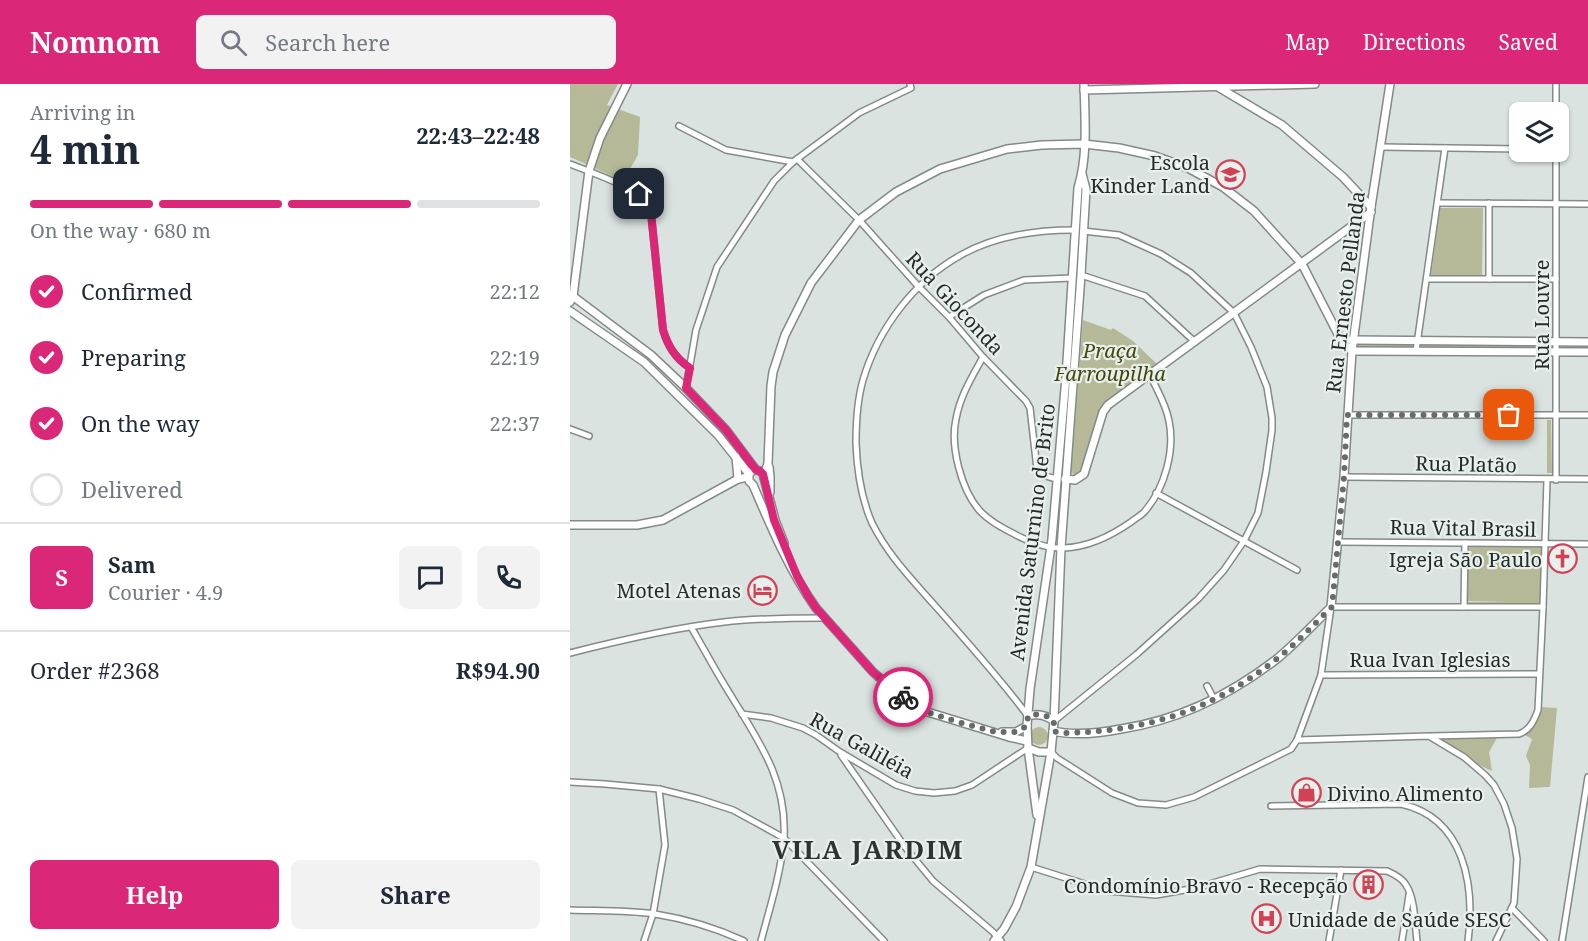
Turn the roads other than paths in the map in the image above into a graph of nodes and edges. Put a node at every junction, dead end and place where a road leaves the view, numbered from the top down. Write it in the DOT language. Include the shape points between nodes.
graph roads {
  1 [pos="627,84"];
  2 [pos="1315,84"];
  3 [pos="1390,84"];
  4 [pos="1556,84"];
  5 [pos="911,86"];
  6 [pos="1190,86"];
  7 [pos="1202,86"];
  8 [pos="1217,86"];
  9 [pos="1084,87"];
  10 [pos="1127,87"];
  11 [pos="1556,102"];
  12 [pos="679,126"];
  13 [pos="1084,144"];
  14 [pos="1380,147"];
  15 [pos="1445,148"];
  16 [pos="1509,149"];
  17 [pos="795,160"];
  18 [pos="1556,162"];
  19 [pos="570,164"];
  20 [pos="589,171"];
  21 [pos="1082,174"];
  22 [pos="1438,203"];
  23 [pos="1490,203"];
  24 [pos="1556,204"];
  25 [pos="1588,204"];
  26 [pos="1371,209"];
  27 [pos="859,220"];
  28 [pos="1074,230"];
  29 [pos="1083,231"];
  30 [pos="1302,264"];
  31 [pos="1072,275"];
  32 [pos="1081,275"];
  33 [pos="1427,279"];
  34 [pos="1489,279"];
  35 [pos="1556,279"];
  36 [pos="918,286"];
  37 [pos="571,297"];
  38 [pos="570,310"];
  39 [pos="1234,313"];
  40 [pos="949,317"];
  41 [pos="1354,340"];
  42 [pos="1418,340"];
  43 [pos="1195,342"];
  44 [pos="1342,342"];
  45 [pos="1555,342"];
  46 [pos="1588,342"];
  47 [pos="1352,351"];
  48 [pos="1416,351"];
  49 [pos="1555,352"];
  50 [pos="1588,352"];
  51 [pos="983,357"];
  52 [pos="690,368"];
  53 [pos="1150,375"];
  54 [pos="686,388"];
  55 [pos="1347,415"];
  56 [pos="1555,415"];
  57 [pos="1588,415"];
  58 [pos="570,429"];
  59 [pos="589,436"];
  60 [pos="736,457"];
  61 [pos="768,461"];
  62 [pos="753,473"];
  63 [pos="1344,477"];
  64 [pos="764,478"];
  65 [pos="738,479"];
  66 [pos="1057,479"];
  67 [pos="1067,479"];
  68 [pos="1588,479"];
  69 [pos="1546,480"];
  70 [pos="1556,480"];
  71 [pos="753,485"];
  72 [pos="1156,493"];
  73 [pos="770,497"];
  74 [pos="570,525"];
  75 [pos="1244,541"];
  76 [pos="1338,542"];
  77 [pos="1465,543"];
  78 [pos="1544,544"];
  79 [pos="1588,544"];
  80 [pos="1051,547"];
  81 [pos="1062,548"];
  82 [pos="1297,570"];
  83 [pos="797,576"];
  84 [pos="1332,607"];
  85 [pos="1464,607"];
  86 [pos="1543,607"];
  87 [pos="825,618"];
  88 [pos="691,627"];
  89 [pos="570,653"];
  90 [pos="1539,674"];
  91 [pos="1321,675"];
  92 [pos="1207,686"];
  93 [pos="1214,699"];
  94 [pos="742,714"];
  95 [pos="1028,716"];
  96 [pos="1054,721"];
  97 [pos="1027,726"];
  98 [pos="1053,731"];
  99 [pos="996,732"];
  100 [pos="1429,736"];
  101 [pos="1297,740"];
  102 [pos="1028,744"];
  103 [pos="840,752"];
  104 [pos="1051,752"];
  105 [pos="1588,777"];
  106 [pos="570,782"];
  107 [pos="659,789"];
  108 [pos="1271,806"];
  109 [pos="1038,823"];
  110 [pos="1580,827"];
  111 [pos="1512,828"];
  112 [pos="1588,828"];
  113 [pos="1504,832"];
  114 [pos="783,838"];
  115 [pos="1031,867"];
  116 [pos="1341,870"];
  117 [pos="1410,892"];
  118 [pos="1512,908"];
  119 [pos="570,910"];
  120 [pos="653,914"];
  121 [pos="998,940"];
  122 [pos="644,941"];
  123 [pos="744,941"];
  124 [pos="761,941"];
  125 [pos="884,941"];
  126 [pos="1329,941"];
  127 [pos="1402,941"];
  128 [pos="1417,941"];
  129 [pos="1468,941"];
  130 [pos="1496,941"];
  131 [pos="1544,941"];
  132 [pos="1562,941"];
  1 -- 20 [label="main road" via="600,138"];
  2 -- 8 [label="main road"];
  3 -- 14 [label="main road, Rua Ernesto Pellanda"];
  4 -- 11 [label="street"];
  5 -- 17 [label="street" via="859,113"];
  6 -- 7 [label="main road"];
  6 -- 10 [label="main road"];
  7 -- 8 [label="main road"];
  8 -- 26 [label="main road" via="1282,125 1343,177"];
  9 -- 10 [label="main road"];
  9 -- 13 [label="main road, Avenida Saturnino de Brito"];
  12 -- 17 [label="street" via="726,150"];
  13 -- 21 [label="main road, Avenida Saturnino de Brito"];
  13 -- 27 [label="main road" via="1007,149 940,169 901,188"];
  13 -- 30 [label="main road" via="1155,156 1223,187 1254,211"];
  14 -- 15 [label="street"];
  14 -- 26 [label="main road, Rua Ernesto Pellanda"];
  15 -- 16 [label="street"];
  15 -- 22 [label="street"];
  17 -- 27 [label="street, Rua Gioconda"];
  17 -- 52 [label="street" via="774,181 717,267 696,330"];
  18 -- 24 [label="street, Rua Louvre"];
  19 -- 20 [label="street"];
  20 -- 37 [label="main road"];
  20 -- 52 [label="street" via="648,202 663,330 673,353"];
  21 -- 28 [label="main road, Avenida Saturnino de Brito"];
  21 -- 29 [label="main road, Avenida Saturnino de Brito" via="1086,189"];
  22 -- 23 [label="street"];
  22 -- 33 [label="street"];
  23 -- 24 [label="street"];
  23 -- 34 [label="street"];
  24 -- 25 [label="street"];
  24 -- 35 [label="street, Rua Louvre"];
  26 -- 30 [label="main road"];
  26 -- 41 [label="main road, Rua Ernesto Pellanda"];
  27 -- 36 [label="street, Rua Gioconda"];
  27 -- 61 [label="main road" via="811,283 785,335 771,386"];
  28 -- 31 [label="main road, Avenida Saturnino de Brito"];
  28 -- 36 [label="street" via="1029,232 991,242 946,264"];
  29 -- 32 [label="main road, Avenida Saturnino de Brito"];
  29 -- 39 [label="street" via="1119,235 1161,254 1191,273"];
  30 -- 39 [label="main road"];
  30 -- 44 [label="main road"];
  31 -- 32 [label="main road"];
  31 -- 40 [label="street" via="1024,280 984,295"];
  31 -- 66 [label="main road, Avenida Saturnino de Brito"];
  32 -- 43 [label="street" via="1145,296"];
  32 -- 67 [label="main road, Avenida Saturnino de Brito"];
  33 -- 34 [label="street"];
  33 -- 42 [label="street"];
  34 -- 35 [label="street"];
  35 -- 45 [label="street, Rua Louvre"];
  36 -- 40 [label="street, Rua Gioconda"];
  36 -- 95 [label="street" via="874,350 862,382 856,431 864,499 872,523 901,569"];
  37 -- 54 [label="main road" via="651,355"];
  38 -- 60 [label="main road" via="644,362"];
  39 -- 43 [label="main road"];
  39 -- 75 [label="street" via="1267,387 1272,418 1258,513"];
  40 -- 51 [label="street, Rua Gioconda"];
  41 -- 42 [label="main road"];
  41 -- 44 [label="main road"];
  41 -- 47 [label="main road, Rua Ernesto Pellanda"];
  42 -- 45 [label="main road"];
  42 -- 48 [label="street"];
  43 -- 53 [label="main road"];
  44 -- 47 [label="main road"];
  45 -- 46 [label="main road"];
  45 -- 49 [label="street, Rua Louvre"];
  47 -- 48 [label="main road"];
  47 -- 55 [label="main road, Rua Ernesto Pellanda"];
  48 -- 49 [label="main road"];
  49 -- 50 [label="main road"];
  49 -- 56 [label="street, Rua Louvre"];
  51 -- 66 [label="street, Rua Gioconda" via="1028,404 1037,469 1046,477"];
  51 -- 80 [label="street" via="962,396 955,422 956,458 963,483 978,509 999,526"];
  52 -- 54 [label="street"];
  53 -- 67 [label="main road" via="1105,409 1084,474 1075,480"];
  53 -- 72 [label="street" via="1165,405 1171,440 1167,467"];
  54 -- 62 [label="main road" via="726,430"];
  55 -- 56 [label="street"];
  55 -- 63 [label="main road, Rua Ernesto Pellanda"];
  56 -- 57 [label="street"];
  56 -- 70 [label="street, Rua Louvre"];
  58 -- 59 [label="street"];
  60 -- 62 [label="main road"];
  60 -- 65 [label="main road"];
  61 -- 62 [label="main road"];
  61 -- 64 [label="main road"];
  61 -- 73 [label="main road"];
  62 -- 64 [label="main road" via="762,472"];
  62 -- 65 [label="main road"];
  62 -- 71 [label="main road" via="749,481"];
  63 -- 69 [label="street, Rua Platão"];
  63 -- 76 [label="main road, Rua Ernesto Pellanda"];
  64 -- 71 [label="main road"];
  64 -- 73 [label="main road"];
  65 -- 74 [label="main road" via="663,520 638,525"];
  66 -- 67 [label="main road"];
  66 -- 80 [label="main road, Avenida Saturnino de Brito"];
  67 -- 81 [label="main road, Avenida Saturnino de Brito"];
  68 -- 70 [label="street, Rua Platão"];
  69 -- 70 [label="street, Rua Platão"];
  69 -- 78 [label="street"];
  71 -- 83 [label="main road"];
  72 -- 75 [label="street"];
  72 -- 81 [label="street" via="1145,511 1119,530 1092,543"];
  73 -- 83 [label="main road" via="774,520"];
  75 -- 82 [label="street"];
  75 -- 96 [label="street" via="1198,599"];
  76 -- 77 [label="street, Rua Vital Brasil"];
  76 -- 84 [label="main road, Rua Ernesto Pellanda"];
  77 -- 78 [label="street, Rua Vital Brasil"];
  77 -- 85 [label="street"];
  78 -- 79 [label="street, Rua Vital Brasil"];
  78 -- 86 [label="street"];
  80 -- 81 [label="street"];
  80 -- 95 [label="main road, Avenida Saturnino de Brito"];
  81 -- 96 [label="main road, Avenida Saturnino de Brito"];
  83 -- 87 [label="main road"];
  84 -- 85 [label="street"];
  84 -- 91 [label="street, Rua Ernesto Pellanda"];
  84 -- 93 [label="main road" via="1279,657"];
  85 -- 86 [label="street"];
  86 -- 90 [label="street"];
  87 -- 88 [label="street" via="755,619"];
  87 -- 99 [label="main road" via="873,672 921,710"];
  88 -- 89 [label="street"];
  88 -- 94 [label="street"];
  90 -- 91 [label="street, Rua Ivan Iglesias"];
  90 -- 100 [label="street" via="1538,710 1523,733"];
  91 -- 101 [label="street, Rua Ernesto Pellanda"];
  92 -- 93 [label="street"];
  93 -- 98 [label="main road" via="1151,724 1086,733"];
  94 -- 103 [label="street, Rua Galiléia" via="794,725"];
  94 -- 114 [label="street" via="777,779"];
  95 -- 96 [label="main road" via="1041,714"];
  95 -- 97 [label="main road, Avenida Saturnino de Brito"];
  96 -- 98 [label="main road, Avenida Saturnino de Brito"];
  97 -- 99 [label="main road" via="1016,732"];
  97 -- 102 [label="main road, Avenida Saturnino de Brito"];
  98 -- 104 [label="main road, Avenida Saturnino de Brito"];
  99 -- 102 [label="main road"];
  100 -- 101 [label="street"];
  100 -- 111 [label="street" via="1485,775 1500,797"];
  101 -- 104 [label="street, Rua Ernesto Pellanda" via="1291,749 1194,797 1166,805 1138,803 1112,793"];
  102 -- 103 [label="street, Rua Galiléia" via="972,786 934,793 896,784"];
  102 -- 104 [label="main road" via="1039,752"];
  102 -- 109 [label="main road, Avenida Saturnino de Brito"];
  103 -- 121 [label="street" via="933,881"];
  104 -- 109 [label="main road, Avenida Saturnino de Brito"];
  105 -- 110 [label="street"];
  106 -- 107 [label="street"];
  107 -- 114 [label="street" via="733,810"];
  107 -- 120 [label="street" via="666,845"];
  108 -- 129 [label="street" via="1401,804 1430,815 1448,832 1465,867 1470,892"];
  109 -- 115 [label="main road, Avenida Saturnino de Brito"];
  110 -- 112 [label="street"];
  110 -- 132 [label="street"];
  111 -- 113 [label="street"];
  111 -- 118 [label="street" via="1517,866"];
  114 -- 124 [label="street" via="776,887"];
  114 -- 125 [label="street"];
  115 -- 116 [label="street" via="1107,891 1156,895 1260,869"];
  115 -- 121 [label="main road, Avenida Saturnino de Brito"];
  116 -- 117 [label="street" via="1387,871 1398,876"];
  116 -- 126 [label="street"];
  117 -- 127 [label="street"];
  117 -- 128 [label="street"];
  118 -- 130 [label="street"];
  118 -- 131 [label="street"];
  119 -- 120 [label="street"];
  120 -- 122 [label="street"];
  120 -- 123 [label="street" via="696,922"];
}
